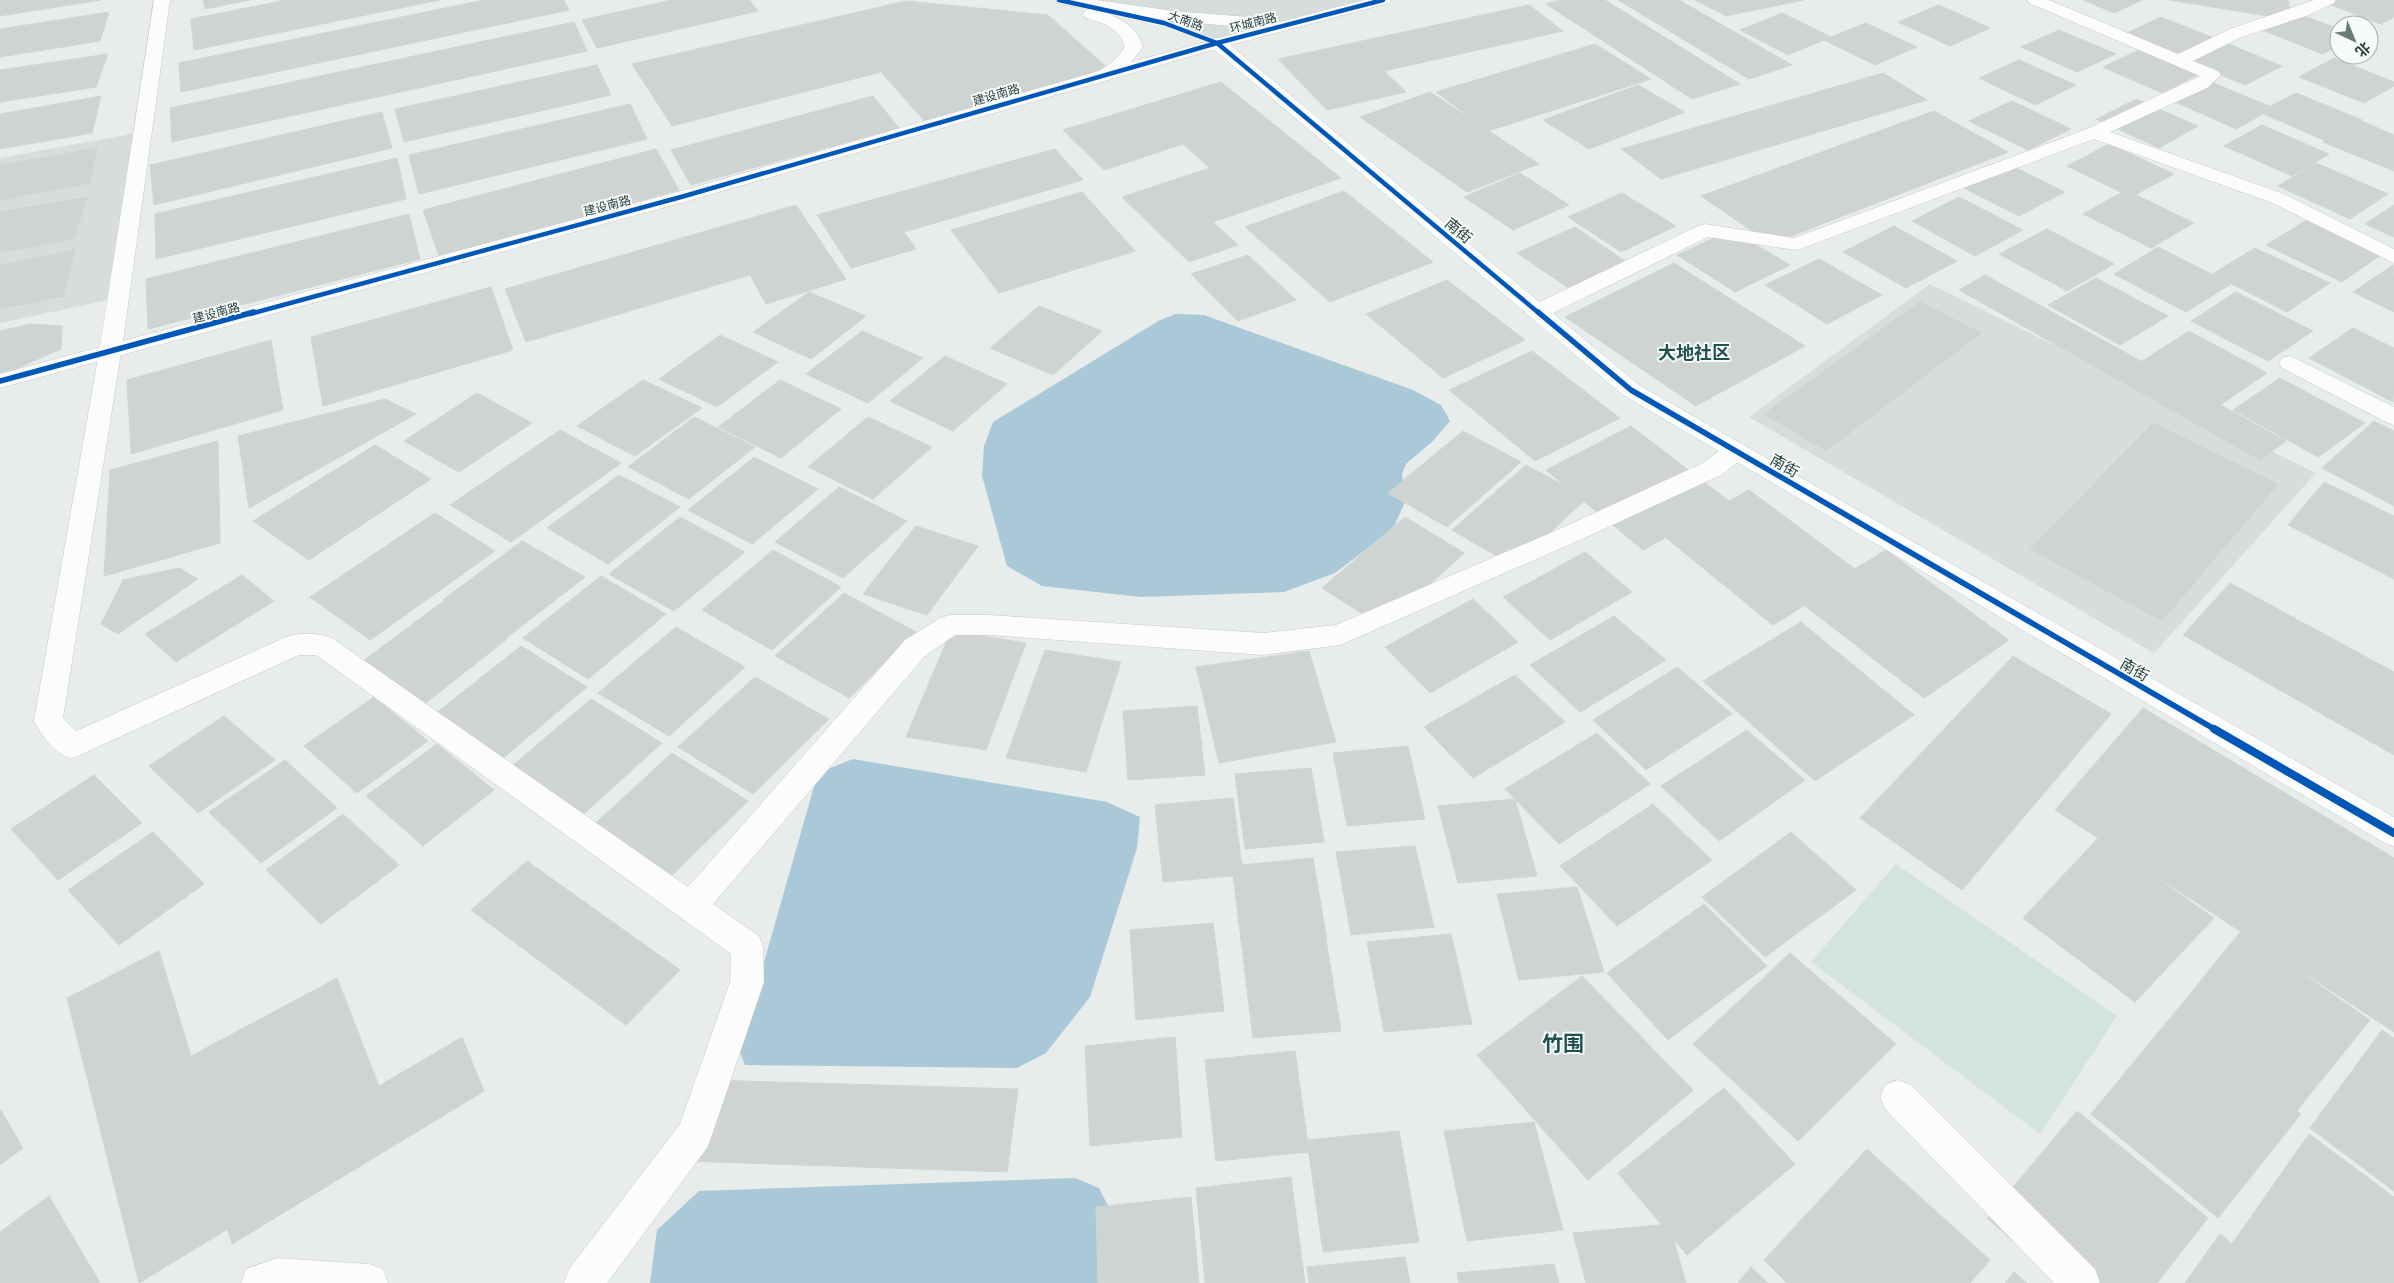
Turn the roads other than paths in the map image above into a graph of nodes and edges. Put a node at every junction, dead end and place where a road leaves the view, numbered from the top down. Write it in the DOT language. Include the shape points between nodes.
graph roads {
  1 [pos="162,0"];
  2 [pos="1053,0"];
  3 [pos="1059,0"];
  4 [pos="1063,0"];
  5 [pos="1383,0"];
  6 [pos="2035,0"];
  7 [pos="2328,0"];
  8 [pos="1326,14"];
  9 [pos="1217,43"];
  10 [pos="2176,60"];
  11 [pos="1099,76"];
  12 [pos="2094,133"];
  13 [pos="2394,257"];
  14 [pos="1537,312"];
  15 [pos="110,353"];
  16 [pos="2290,363"];
  17 [pos="0,381"];
  18 [pos="2394,417"];
  19 [pos="1736,452"];
  20 [pos="2394,833"];
  21 [pos="691,906"];
  22 [pos="1898,1097"];
  23 [pos="260,1283"];
  24 [pos="368,1283"];
  25 [pos="584,1283"];
  26 [pos="2081,1283"];
  1 -- 15 [label="street"];
  2 -- 11 [label="street" via="1109,20 1133,37 1134,47 1121,64"];
  3 -- 9 [label="street, 大南路" via="1164,23"];
  4 -- 8 [label="street" via="1222,21 1268,23"];
  5 -- 8 [label="street, 环城南路"];
  6 -- 10 [label="street"];
  7 -- 10 [label="street" via="2236,32"];
  8 -- 9 [label="street, 环城南路"];
  9 -- 11 [label="street, 建设南路"];
  9 -- 14 [label="street, 南街"];
  10 -- 12 [label="street" via="2212,75 2202,84"];
  11 -- 15 [label="street, 建设南路" via="681,196"];
  12 -- 13 [label="street" via="2277,198"];
  12 -- 14 [label="street" via="1796,244 1705,230"];
  14 -- 19 [label="street, 南街" via="1631,390"];
  15 -- 17 [label="street, 建设南路"];
  15 -- 21 [label="street" via="48,722 72,746 296,644 322,645"];
  16 -- 18 [label="street"];
  19 -- 20 [label="street, 南街"];
  19 -- 21 [label="street" via="1712,469 1574,533 1340,635 1263,644 950,625 915,648"];
  21 -- 25 [label="street" via="747,947 747,982 694,1135"];
  22 -- 26 [label="street"];
  23 -- 24 [label="street" via="277,1277"];
}
